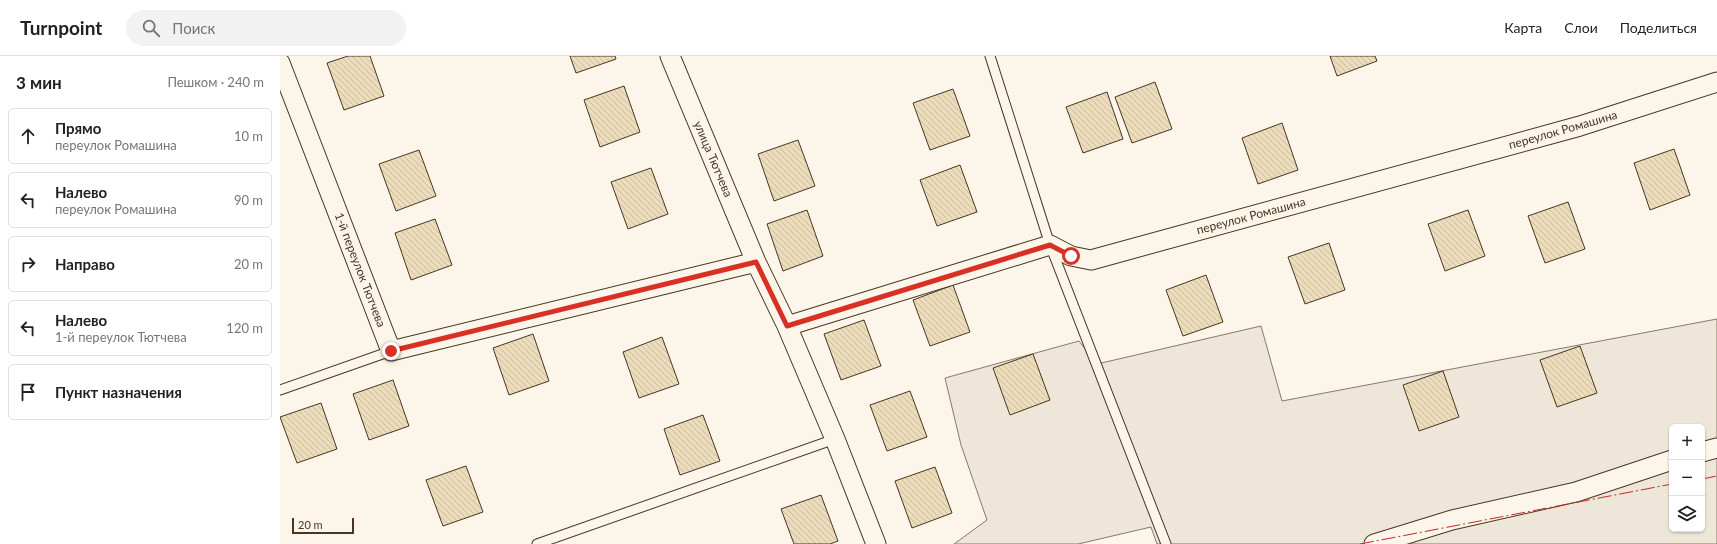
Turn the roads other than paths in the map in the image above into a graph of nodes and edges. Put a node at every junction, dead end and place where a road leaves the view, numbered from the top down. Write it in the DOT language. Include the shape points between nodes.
graph roads {
  1 [pos="670,56"];
  2 [pos="990,56"];
  3 [pos="280,63"];
  4 [pos="1717,82"];
  5 [pos="1050,245"];
  6 [pos="756,262"];
  7 [pos="787,326"];
  8 [pos="391,351"];
  9 [pos="280,390"];
  10 [pos="835,440"];
  11 [pos="1717,448"];
  12 [pos="1705,451"];
  13 [pos="1669,461"];
  14 [pos="537,544"];
  15 [pos="876,544"];
  16 [pos="1166,544"];
  17 [pos="1374,544"];
  1 -- 6 [label="street, улица Тютчева"];
  2 -- 5 [label="lane"];
  3 -- 8 [label="street, 1-й переулок Тютчева"];
  4 -- 5 [label="street, переулок Ромашина" via="1580,126 1091,260 1071,256"];
  5 -- 7 [label="street"];
  5 -- 16 [label="lane"];
  6 -- 7 [label="street, улица Тютчева"];
  6 -- 8 [label="street"];
  7 -- 10 [label="street, улица Тютчева"];
  8 -- 9 [label="lane"];
  10 -- 14 [label="lane"];
  10 -- 15 [label="street, улица Тютчева"];
  11 -- 12 [label="street"];
  13 -- 17 [label="street" via="1576,492 1452,520"];
}
